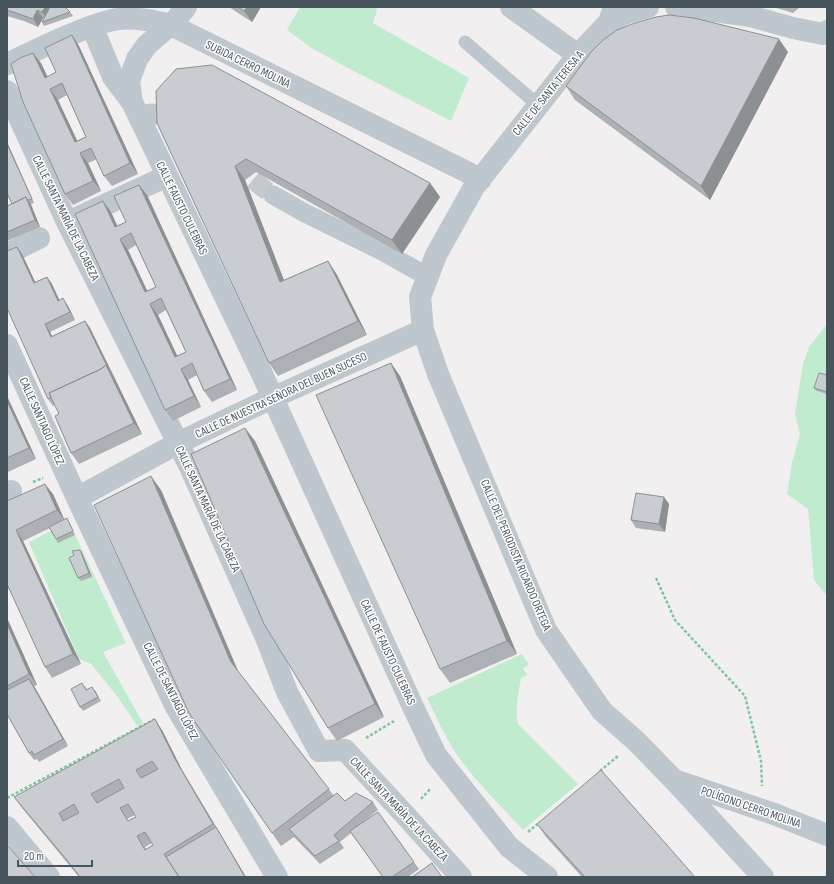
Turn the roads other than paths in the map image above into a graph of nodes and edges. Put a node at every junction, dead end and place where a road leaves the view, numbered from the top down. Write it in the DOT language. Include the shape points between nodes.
graph roads {
  1 [pos="186,7"];
  2 [pos="511,7"];
  3 [pos="648,7"];
  4 [pos="676,7"];
  5 [pos="621,12"];
  6 [pos="756,12"];
  7 [pos="170,25"];
  8 [pos="92,26"];
  9 [pos="827,31"];
  10 [pos="465,42"];
  11 [pos="578,55"];
  12 [pos="7,64"];
  13 [pos="7,91"];
  14 [pos="538,105"];
  15 [pos="142,111"];
  16 [pos="167,176"];
  17 [pos="480,179"];
  18 [pos="273,195"];
  19 [pos="67,222"];
  20 [pos="39,238"];
  21 [pos="7,254"];
  22 [pos="428,277"];
  23 [pos="423,330"];
  24 [pos="9,353"];
  25 [pos="272,398"];
  26 [pos="178,443"];
  27 [pos="77,498"];
  28 [pos="676,781"];
  29 [pos="7,827"];
  30 [pos="827,835"];
  31 [pos="49,877"];
  32 [pos="277,877"];
  33 [pos="461,877"];
  34 [pos="547,877"];
  35 [pos="763,877"];
  1 -- 7 [label="street, CALLE FAUSTO CULEBRAS"];
  2 -- 11 [label="street"];
  3 -- 5 [label="street"];
  4 -- 6 [label="street"];
  5 -- 11 [label="street, CALLE DE SANTA TERESA A"];
  6 -- 9 [label="street" via="793,28 823,34"];
  7 -- 8 [label="street, SUBIDA CERRO MOLINA" via="138,19 120,19"];
  7 -- 15 [label="street, CALLE FAUSTO CULEBRAS" via="147,44 129,81"];
  7 -- 17 [label="street, SUBIDA CERRO MOLINA"];
  8 -- 12 [label="street, SUBIDA CERRO MOLINA"];
  8 -- 15 [label="street" via="113,77"];
  10 -- 14 [label="lane"];
  11 -- 14 [label="street, CALLE DE SANTA TERESA A"];
  13 -- 19 [label="street, CALLE SANTA MARÍA DE LA CABEZA"];
  14 -- 17 [label="street, CALLE DE SANTA TERESA A"];
  15 -- 16 [label="street, CALLE FAUSTO CULEBRAS"];
  16 -- 19 [label="street"];
  16 -- 25 [label="street, CALLE FAUSTO CULEBRAS"];
  17 -- 22 [label="street, CALLE DEL PERIODISTA RICARDO ORTEGA" via="436,255"];
  18 -- 22 [label="street"];
  19 -- 26 [label="street, CALLE SANTA MARÍA DE LA CABEZA"];
  20 -- 21 [label="street"];
  22 -- 23 [label="street, CALLE DEL PERIODISTA RICARDO ORTEGA" via="420,297"];
  23 -- 25 [label="street, CALLE DE NUESTRA SEÑORA DEL BUEN SUCESO"];
  23 -- 28 [label="street, CALLE DEL PERIODISTA RICARDO ORTEGA" via="441,381 546,630 602,711"];
  24 -- 27 [label="street, CALLE SANTIAGO LÓPEZ"];
  25 -- 26 [label="street, CALLE DE NUESTRA SEÑORA DEL BUEN SUCESO"];
  25 -- 34 [label="street, CALLE DE FAUSTO CULEBRAS" via="436,755 509,847"];
  26 -- 27 [label="street, CALLE DE NUESTRA SEÑORA DEL BUEN SUCESO"];
  26 -- 33 [label="street, CALLE SANTA MARÍA DE LA CABEZA" via="267,640 287,692 319,751 345,750"];
  27 -- 32 [label="street, CALLE DE SANTIAGO LÓPEZ" via="176,707"];
  28 -- 30 [label="street, POLÍGONO CERRO MOLINA"];
  28 -- 35 [label="street, CALLE DEL PERIODISTA RICARDO ORTEGA"];
  29 -- 31 [label="street"];
}
